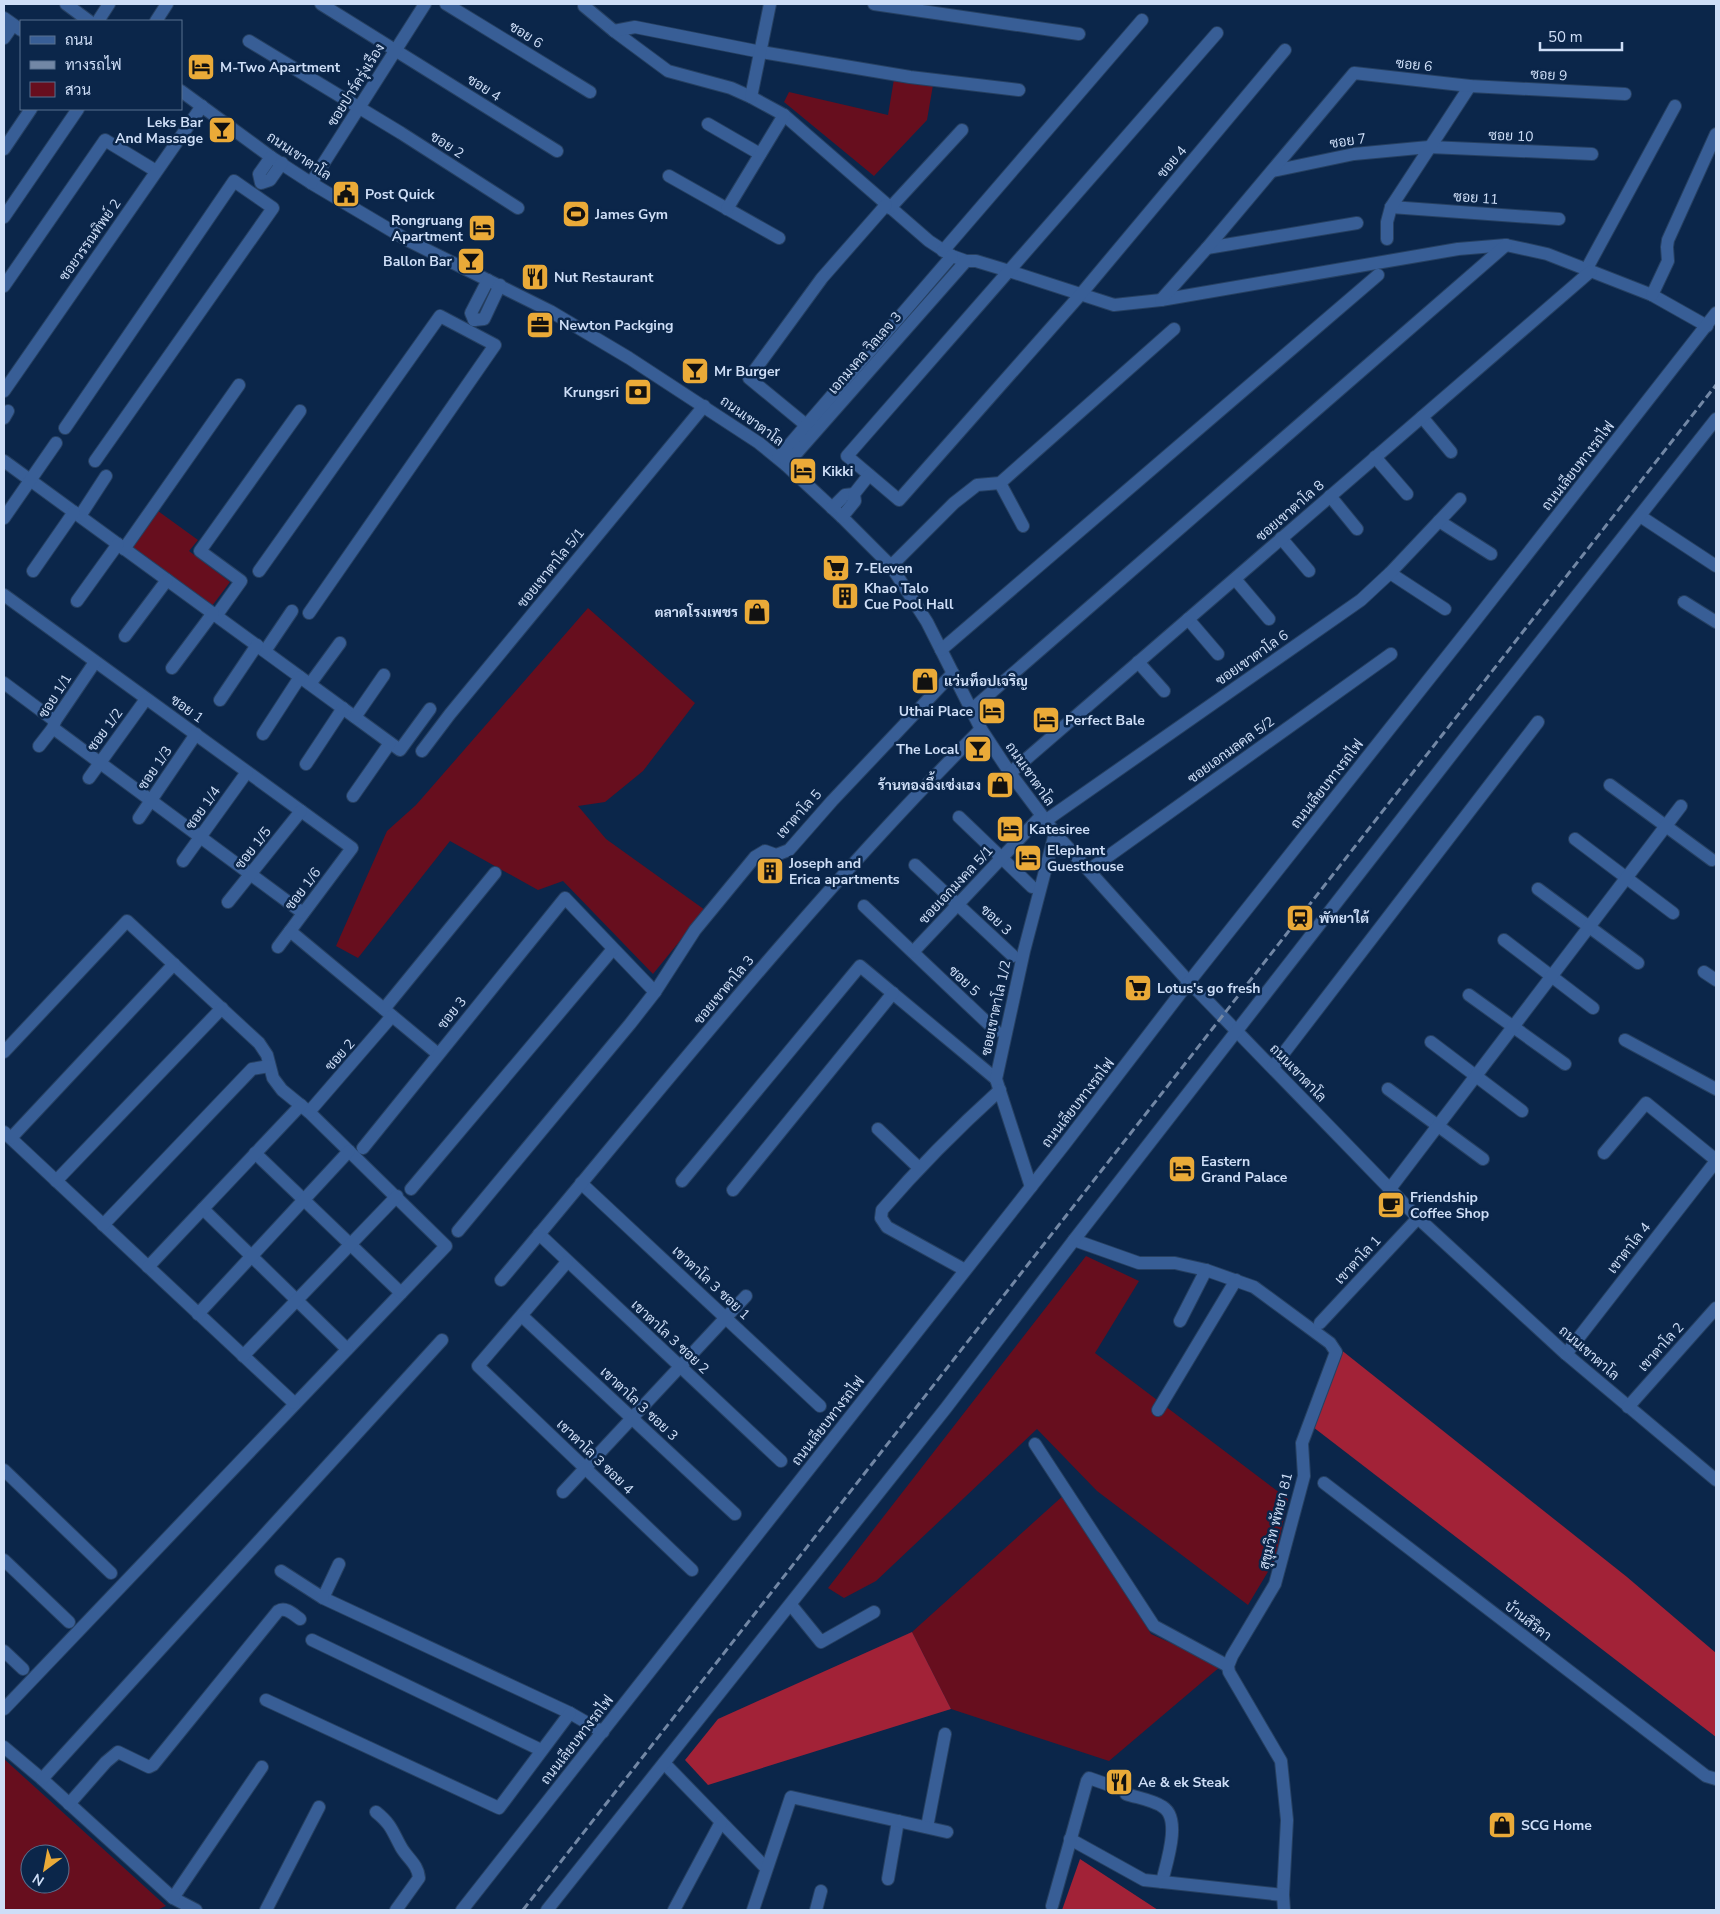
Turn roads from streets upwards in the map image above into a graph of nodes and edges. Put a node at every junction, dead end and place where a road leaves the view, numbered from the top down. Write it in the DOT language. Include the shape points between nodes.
graph roads {
  1 [pos="66,4"];
  2 [pos="109,4"];
  3 [pos="167,4"];
  4 [pos="321,4"];
  5 [pos="425,4"];
  6 [pos="446,4"];
  7 [pos="586,4"];
  8 [pos="770,4"];
  9 [pos="874,4"];
  10 [pos="80,19"];
  11 [pos="99,20"];
  12 [pos="157,20"];
  13 [pos="1142,20"];
  14 [pos="13,24"];
  15 [pos="614,31"];
  16 [pos="1217,33"];
  17 [pos="1080,34"];
  18 [pos="4,38"];
  19 [pos="249,41"];
  20 [pos="1285,50"];
  21 [pos="395,51"];
  22 [pos="761,52"];
  23 [pos="1470,86"];
  24 [pos="1019,90"];
  25 [pos="182,92"];
  26 [pos="590,92"];
  27 [pos="1626,94"];
  28 [pos="751,97"];
  29 [pos="202,106"];
  30 [pos="1675,106"];
  31 [pos="359,108"];
  32 [pos="30,110"];
  33 [pos="77,110"];
  34 [pos="784,115"];
  35 [pos="708,124"];
  36 [pos="962,130"];
  37 [pos="1716,134"];
  38 [pos="1429,147"];
  39 [pos="4,149"];
  40 [pos="557,151"];
  41 [pos="760,154"];
  42 [pos="1592,154"];
  43 [pos="277,160"];
  44 [pos="1273,171"];
  45 [pos="156,172"];
  46 [pos="669,176"];
  47 [pos="312,183"];
  48 [pos="254,194"];
  49 [pos="888,207"];
  50 [pos="1391,207"];
  51 [pos="518,208"];
  52 [pos="726,209"];
  53 [pos="4,217"];
  54 [pos="1559,219"];
  55 [pos="1357,223"];
  56 [pos="779,238"];
  57 [pos="1387,239"];
  58 [pos="1506,245"];
  59 [pos="1207,248"];
  60 [pos="947,253"];
  61 [pos="966,261"];
  62 [pos="1588,270"];
  63 [pos="1009,271"];
  64 [pos="1378,275"];
  65 [pos="488,280"];
  66 [pos="500,285"];
  67 [pos="4,286"];
  68 [pos="1081,294"];
  69 [pos="1652,295"];
  70 [pos="1161,300"];
  71 [pos="1716,313"];
  72 [pos="471,325"];
  73 [pos="1706,326"];
  74 [pos="1174,329"];
  75 [pos="239,385"];
  76 [pos="4,390"];
  77 [pos="704,406"];
  78 [pos="300,411"];
  79 [pos="1422,417"];
  80 [pos="1716,419"];
  81 [pos="806,425"];
  82 [pos="64,428"];
  83 [pos="56,443"];
  84 [pos="1451,452"];
  85 [pos="1375,457"];
  86 [pos="4,461"];
  87 [pos="95,461"];
  88 [pos="782,462"];
  89 [pos="869,475"];
  90 [pos="106,476"];
  91 [pos="29,480"];
  92 [pos="1000,483"];
  93 [pos="1407,494"];
  94 [pos="1330,496"];
  95 [pos="1460,499"];
  96 [pos="837,512"];
  97 [pos="76,514"];
  98 [pos="1640,516"];
  99 [pos="4,518"];
  100 [pos="1438,521"];
  101 [pos="1023,526"];
  102 [pos="1357,529"];
  103 [pos="1281,538"];
  104 [pos="121,546"];
  105 [pos="1491,554"];
  106 [pos="891,566"];
  107 [pos="1716,566"];
  108 [pos="33,571"];
  109 [pos="259,571"];
  110 [pos="1309,572"];
  111 [pos="1390,573"];
  112 [pos="1235,579"];
  113 [pos="167,580"];
  114 [pos="4,595"];
  115 [pos="78,601"];
  116 [pos="1684,602"];
  117 [pos="1445,609"];
  118 [pos="292,611"];
  119 [pos="308,612"];
  120 [pos="215,615"];
  121 [pos="1188,619"];
  122 [pos="1269,619"];
  123 [pos="1716,622"];
  124 [pos="125,636"];
  125 [pos="340,643"];
  126 [pos="261,648"];
  127 [pos="941,650"];
  128 [pos="1218,654"];
  129 [pos="1390,654"];
  130 [pos="95,662"];
  131 [pos="1138,662"];
  132 [pos="172,668"];
  133 [pos="953,673"];
  134 [pos="384,675"];
  135 [pos="305,681"];
  136 [pos="4,683"];
  137 [pos="1164,691"];
  138 [pos="146,699"];
  139 [pos="220,700"];
  140 [pos="343,708"];
  141 [pos="430,709"];
  142 [pos="971,710"];
  143 [pos="355,717"];
  144 [pos="1538,722"];
  145 [pos="54,724"];
  146 [pos="981,729"];
  147 [pos="196,734"];
  148 [pos="263,734"];
  149 [pos="390,743"];
  150 [pos="39,746"];
  151 [pos="422,751"];
  152 [pos="100,762"];
  153 [pos="306,764"];
  154 [pos="247,772"];
  155 [pos="1010,773"];
  156 [pos="89,778"];
  157 [pos="1610,785"];
  158 [pos="353,796"];
  159 [pos="151,800"];
  160 [pos="1681,806"];
  161 [pos="301,811"];
  162 [pos="959,817"];
  163 [pos="139,818"];
  164 [pos="1043,819"];
  165 [pos="1666,826"];
  166 [pos="1055,833"];
  167 [pos="201,837"];
  168 [pos="1575,839"];
  169 [pos="352,848"];
  170 [pos="1002,858"];
  171 [pos="1712,860"];
  172 [pos="183,861"];
  173 [pos="915,865"];
  174 [pos="1090,870"];
  175 [pos="251,874"];
  176 [pos="496,874"];
  177 [pos="1626,878"];
  178 [pos="1032,887"];
  179 [pos="1538,889"];
  180 [pos="228,902"];
  181 [pos="958,904"];
  182 [pos="864,906"];
  183 [pos="303,913"];
  184 [pos="1673,913"];
  185 [pos="1589,926"];
  186 [pos="290,931"];
  187 [pos="1504,940"];
  188 [pos="278,947"];
  189 [pos="613,949"];
  190 [pos="913,952"];
  191 [pos="1013,956"];
  192 [pos="1638,963"];
  193 [pos="174,964"];
  194 [pos="1704,972"];
  195 [pos="1551,977"];
  196 [pos="1716,980"];
  197 [pos="1189,982"];
  198 [pos="655,992"];
  199 [pos="893,993"];
  200 [pos="1469,995"];
  201 [pos="222,1008"];
  202 [pos="1593,1008"];
  203 [pos="388,1012"];
  204 [pos="1513,1027"];
  205 [pos="996,1031"];
  206 [pos="1237,1031"];
  207 [pos="1625,1040"];
  208 [pos="1430,1042"];
  209 [pos="4,1052"];
  210 [pos="438,1054"];
  211 [pos="1565,1064"];
  212 [pos="269,1066"];
  213 [pos="1273,1067"];
  214 [pos="1476,1076"];
  215 [pos="998,1085"];
  216 [pos="1388,1089"];
  217 [pos="1716,1089"];
  218 [pos="305,1109"];
  219 [pos="1522,1111"];
  220 [pos="1437,1126"];
  221 [pos="878,1129"];
  222 [pos="7,1135"];
  223 [pos="363,1148"];
  224 [pos="348,1151"];
  225 [pos="255,1153"];
  226 [pos="1604,1153"];
  227 [pos="1483,1159"];
  228 [pos="1716,1161"];
  229 [pos="919,1168"];
  230 [pos="56,1181"];
  231 [pos="682,1181"];
  232 [pos="581,1183"];
  233 [pos="1031,1187"];
  234 [pos="411,1189"];
  235 [pos="733,1190"];
  236 [pos="1389,1190"];
  237 [pos="397,1196"];
  238 [pos="304,1200"];
  239 [pos="203,1209"];
  240 [pos="1418,1218"];
  241 [pos="103,1224"];
  242 [pos="458,1231"];
  243 [pos="539,1234"];
  244 [pos="1074,1240"];
  245 [pos="350,1244"];
  246 [pos="251,1256"];
  247 [pos="567,1262"];
  248 [pos="148,1267"];
  249 [pos="965,1270"];
  250 [pos="1206,1270"];
  251 [pos="500,1280"];
  252 [pos="1236,1280"];
  253 [pos="402,1293"];
  254 [pos="746,1296"];
  255 [pos="296,1300"];
  256 [pos="1716,1308"];
  257 [pos="198,1314"];
  258 [pos="522,1316"];
  259 [pos="726,1317"];
  260 [pos="1180,1322"];
  261 [pos="1320,1323"];
  262 [pos="442,1340"];
  263 [pos="347,1349"];
  264 [pos="1566,1354"];
  265 [pos="243,1356"];
  266 [pos="680,1366"];
  267 [pos="294,1404"];
  268 [pos="820,1406"];
  269 [pos="1628,1406"];
  270 [pos="1158,1410"];
  271 [pos="632,1418"];
  272 [pos="1035,1444"];
  273 [pos="781,1461"];
  274 [pos="586,1469"];
  275 [pos="4,1470"];
  276 [pos="1716,1480"];
  277 [pos="1324,1483"];
  278 [pos="564,1492"];
  279 [pos="735,1514"];
  280 [pos="4,1560"];
  281 [pos="339,1564"];
  282 [pos="281,1570"];
  283 [pos="692,1570"];
  284 [pos="111,1573"];
  285 [pos="323,1598"];
  286 [pos="791,1605"];
  287 [pos="874,1612"];
  288 [pos="300,1619"];
  289 [pos="69,1622"];
  290 [pos="312,1640"];
  291 [pos="4,1651"];
  292 [pos="1228,1666"];
  293 [pos="23,1669"];
  294 [pos="266,1700"];
  295 [pos="4,1709"];
  296 [pos="570,1713"];
  297 [pos="603,1732"];
  298 [pos="945,1734"];
  299 [pos="4,1747"];
  300 [pos="541,1750"];
  301 [pos="664,1763"];
  302 [pos="262,1768"];
  303 [pos="1716,1778"];
  304 [pos="42,1779"];
  305 [pos="1109,1785"];
  306 [pos="1126,1794"];
  307 [pos="70,1804"];
  308 [pos="319,1807"];
  309 [pos="376,1812"];
  310 [pos="898,1821"];
  311 [pos="721,1822"];
  312 [pos="927,1827"];
  313 [pos="946,1832"];
  314 [pos="1070,1838"];
  315 [pos="766,1868"];
  316 [pos="888,1878"];
  317 [pos="1162,1882"];
  318 [pos="822,1891"];
  319 [pos="1283,1894"];
  320 [pos="173,1898"];
  321 [pos="1052,1906"];
  322 [pos="196,1910"];
  323 [pos="266,1910"];
  324 [pos="396,1910"];
  325 [pos="462,1910"];
  326 [pos="547,1910"];
  327 [pos="674,1910"];
  328 [pos="753,1910"];
  329 [pos="816,1910"];
  330 [pos="1284,1910"];
  1 -- 10 [label="street"];
  2 -- 11 [label="street"];
  3 -- 12 [label="street"];
  4 -- 21 [label="street"];
  5 -- 21 [label="street, ซอยปาร์ครุ่งเรือง"];
  6 -- 26 [label="street, ซอย 6"];
  7 -- 15 [label="street" via="584,6"];
  8 -- 22 [label="street"];
  9 -- 17 [label="street"];
  13 -- 60 [label="street, เอกมงคล วิลเลจ 3"];
  14 -- 18 [label="street"];
  15 -- 22 [label="street" via="635,27"];
  15 -- 28 [label="street" via="668,71 731,88"];
  16 -- 63 [label="street"];
  19 -- 31 [label="street"];
  20 -- 68 [label="street, ซอย 4"];
  21 -- 31 [label="street, ซอยปาร์ครุ่งเรือง"];
  21 -- 40 [label="street, ซอย 4"];
  22 -- 24 [label="street" via="910,78"];
  22 -- 28 [label="street"];
  23 -- 27 [label="street, ซอย 9"];
  23 -- 38 [label="street"];
  23 -- 44 [label="street, ซอย 6" via="1354,74"];
  25 -- 29 [label="street, ถนนเขาตาโล"];
  28 -- 34 [label="street"];
  29 -- 43 [label="street, ถนนเขาตาโล"];
  29 -- 45 [label="street, ซอยวรรณทิพย์ 2"];
  30 -- 62 [label="street"];
  31 -- 47 [label="street, ซอยปาร์ครุ่งเรือง"];
  31 -- 51 [label="street, ซอย 2"];
  32 -- 39 [label="street"];
  33 -- 53 [label="street"];
  34 -- 41 [label="street"];
  34 -- 49 [label="street"];
  35 -- 41 [label="street"];
  36 -- 49 [label="street"];
  37 -- 69 [label="street" via="1668,240 1668,261"];
  38 -- 42 [label="street, ซอย 10"];
  38 -- 44 [label="street, ซอย 7" via="1354,154"];
  38 -- 50 [label="street"];
  41 -- 52 [label="street"];
  43 -- 47 [label="street, ถนนเขาตาโล"];
  43 -- 48 [label="street" via="259,174 261,183"];
  44 -- 59 [label="street"];
  45 -- 67 [label="street" via="105,140"];
  45 -- 76 [label="street, ซอยวรรณทิพย์ 2"];
  46 -- 52 [label="street"];
  47 -- 65 [label="street, ถนนเขาตาโล" via="408,241"];
  48 -- 82 [label="street" via="234,181"];
  48 -- 87 [label="street" via="273,208"];
  49 -- 60 [label="street"];
  49 -- 81 [label="street" via="822,278 749,378"];
  50 -- 54 [label="street, ซอย 11"];
  50 -- 57 [label="street"];
  52 -- 56 [label="street"];
  55 -- 59 [label="street"];
  58 -- 62 [label="street" via="1547,254"];
  58 -- 70 [label="street" via="1458,249"];
  58 -- 142 [label="street"];
  59 -- 70 [label="street"];
  60 -- 61 [label="street"];
  60 -- 81 [label="street, เอกมงคล วิลเลจ 3"];
  61 -- 63 [label="street"];
  61 -- 88 [label="street, เอกมงคล วิลเลจ 3"];
  62 -- 69 [label="street"];
  62 -- 79 [label="street, ซอยเขาตาโล 8"];
  63 -- 68 [label="street"];
  63 -- 89 [label="street" via="847,456"];
  64 -- 127 [label="street"];
  65 -- 66 [label="street, ถนนเขาตาโล"];
  65 -- 72 [label="street" via="471,313"];
  66 -- 72 [label="street" via="484,319"];
  66 -- 77 [label="street, ถนนเขาตาโล" via="550,311"];
  68 -- 70 [label="street" via="1114,305"];
  68 -- 89 [label="street, ซอย 4" via="899,500"];
  69 -- 73 [label="street"];
  71 -- 73 [label="street, ถนนเลียบทางรถไฟ"];
  72 -- 109 [label="street" via="440,316"];
  72 -- 119 [label="street" via="495,345"];
  73 -- 197 [label="street, ถนนเลียบทางรถไฟ"];
  74 -- 92 [label="street"];
  75 -- 104 [label="street"];
  77 -- 88 [label="street, ถนนเขาตาโล"];
  77 -- 151 [label="street, ซอยเขาตาโล 5/1"];
  78 -- 120 [label="street" via="200,552 241,581"];
  79 -- 84 [label="street"];
  79 -- 85 [label="street, ซอยเขาตาโล 8"];
  80 -- 98 [label="street"];
  81 -- 88 [label="street, เอกมงคล วิลเลจ 3"];
  83 -- 91 [label="street"];
  85 -- 93 [label="street"];
  85 -- 94 [label="street, ซอยเขาตาโล 8"];
  86 -- 91 [label="street"];
  88 -- 96 [label="street, ถนนเขาตาโล"];
  89 -- 96 [label="street" via="854,494 845,495"];
  90 -- 97 [label="street"];
  91 -- 97 [label="street"];
  91 -- 99 [label="street"];
  92 -- 101 [label="street"];
  92 -- 106 [label="street" via="976,485"];
  94 -- 102 [label="street"];
  94 -- 103 [label="street, ซอยเขาตาโล 8"];
  95 -- 100 [label="street, ซอยเขาตาโล 6"];
  96 -- 106 [label="street, ถนนเขาตาโล"];
  97 -- 104 [label="street"];
  97 -- 108 [label="street"];
  98 -- 107 [label="street"];
  98 -- 206 [label="street"];
  100 -- 105 [label="street"];
  100 -- 111 [label="street, ซอยเขาตาโล 6"];
  103 -- 110 [label="street"];
  103 -- 112 [label="street, ซอยเขาตาโล 8"];
  104 -- 113 [label="street"];
  104 -- 115 [label="street"];
  106 -- 127 [label="street, ถนนเขาตาโล"];
  111 -- 117 [label="street"];
  111 -- 164 [label="street, ซอยเขาตาโล 6" via="1361,600"];
  112 -- 121 [label="street, ซอยเขาตาโล 8"];
  112 -- 122 [label="street"];
  113 -- 120 [label="street"];
  113 -- 124 [label="street"];
  114 -- 130 [label="street, ซอย 1"];
  116 -- 123 [label="street"];
  118 -- 126 [label="street"];
  120 -- 126 [label="street"];
  120 -- 132 [label="street"];
  121 -- 128 [label="street"];
  121 -- 131 [label="street, ซอยเขาตาโล 8"];
  125 -- 135 [label="street"];
  126 -- 135 [label="street"];
  126 -- 139 [label="street"];
  127 -- 133 [label="street, ถนนเขาตาโล"];
  129 -- 174 [label="street, ซอยเอกมลคล 5/2"];
  130 -- 138 [label="street, ซอย 1"];
  130 -- 145 [label="street, ซอย 1/1"];
  131 -- 137 [label="street"];
  131 -- 155 [label="street, ซอยเขาตาโล 8"];
  133 -- 142 [label="street, ถนนเขาตาโล"];
  133 -- 198 [label="street, เขาตาโล 5" via="789,850 776,855 765,851 754,857 695,930"];
  134 -- 143 [label="street"];
  135 -- 140 [label="street"];
  135 -- 148 [label="street"];
  136 -- 145 [label="street"];
  138 -- 147 [label="street, ซอย 1"];
  138 -- 152 [label="street, ซอย 1/2"];
  140 -- 143 [label="street"];
  140 -- 153 [label="street"];
  141 -- 149 [label="street" via="400,750"];
  142 -- 146 [label="street, ถนนเขาตาโล"];
  143 -- 149 [label="street"];
  144 -- 213 [label="street"];
  145 -- 150 [label="street, ซอย 1/1"];
  145 -- 152 [label="street"];
  146 -- 155 [label="street, ถนนเขาตาโล"];
  146 -- 232 [label="street, ซอยเขาตาโล 3" via="804,919"];
  147 -- 154 [label="street, ซอย 1"];
  147 -- 159 [label="street, ซอย 1/3"];
  149 -- 158 [label="street"];
  152 -- 156 [label="street, ซอย 1/2"];
  152 -- 159 [label="street"];
  154 -- 161 [label="street, ซอย 1"];
  154 -- 167 [label="street, ซอย 1/4"];
  155 -- 164 [label="street, ถนนเขาตาโล"];
  157 -- 165 [label="street"];
  159 -- 163 [label="street, ซอย 1/3"];
  159 -- 167 [label="street"];
  160 -- 165 [label="street"];
  161 -- 169 [label="street, ซอย 1"];
  161 -- 175 [label="street, ซอย 1/5"];
  162 -- 170 [label="street"];
  164 -- 166 [label="street, ถนนเขาตาโล"];
  164 -- 170 [label="street, ซอยเอกมงคล 5/1"];
  165 -- 171 [label="street"];
  165 -- 177 [label="street"];
  166 -- 174 [label="street, ถนนเขาตาโล"];
  166 -- 215 [label="street, ซอยเขาตาโล 1/2" via="1024,951"];
  167 -- 172 [label="street, ซอย 1/4"];
  167 -- 175 [label="street"];
  168 -- 177 [label="street"];
  169 -- 183 [label="street, ซอย 1/6"];
  170 -- 178 [label="street"];
  170 -- 181 [label="street, ซอยเอกมงคล 5/1"];
  173 -- 181 [label="street"];
  174 -- 197 [label="street, ถนนเขาตาโล"];
  175 -- 180 [label="street, ซอย 1/5"];
  175 -- 183 [label="street"];
  176 -- 203 [label="street"];
  177 -- 184 [label="street"];
  177 -- 185 [label="street"];
  179 -- 185 [label="street"];
  181 -- 190 [label="street, ซอยเอกมงคล 5/1"];
  181 -- 191 [label="street, ซอย 3"];
  182 -- 190 [label="street"];
  183 -- 186 [label="street, ซอย 1/6"];
  185 -- 192 [label="street"];
  185 -- 195 [label="street"];
  186 -- 188 [label="street, ซอย 1/6"];
  186 -- 203 [label="street"];
  187 -- 195 [label="street"];
  189 -- 198 [label="street"];
  189 -- 210 [label="street, ซอย 3" via="564,898"];
  189 -- 234 [label="street"];
  190 -- 205 [label="street, ซอย 5"];
  193 -- 201 [label="street"];
  193 -- 209 [label="street" via="127,921"];
  193 -- 222 [label="street"];
  194 -- 196 [label="street"];
  195 -- 202 [label="street"];
  195 -- 204 [label="street"];
  197 -- 206 [label="street, ถนนเขาตาโล"];
  197 -- 233 [label="street, ถนนเลียบทางรถไฟ"];
  198 -- 242 [label="street, เขาตาโล 5"];
  199 -- 215 [label="street"];
  199 -- 231 [label="street" via="860,966"];
  199 -- 235 [label="street"];
  200 -- 204 [label="street"];
  201 -- 212 [label="street" via="259,1043 267,1055"];
  201 -- 230 [label="street"];
  203 -- 210 [label="street"];
  203 -- 218 [label="street, ซอย 2"];
  204 -- 211 [label="street"];
  204 -- 214 [label="street"];
  206 -- 213 [label="street, ถนนเขาตาโล"];
  206 -- 244 [label="street"];
  207 -- 217 [label="street"];
  208 -- 214 [label="street"];
  210 -- 223 [label="street, ซอย 3"];
  212 -- 218 [label="street" via="282,1090"];
  212 -- 241 [label="street" via="252,1069"];
  213 -- 236 [label="street, ถนนเขาตาโล"];
  214 -- 219 [label="street"];
  214 -- 220 [label="street"];
  215 -- 229 [label="street"];
  215 -- 233 [label="street"];
  216 -- 220 [label="street"];
  218 -- 224 [label="street"];
  218 -- 225 [label="street, ซอย 2"];
  220 -- 227 [label="street"];
  220 -- 236 [label="street"];
  221 -- 229 [label="street"];
  222 -- 230 [label="street"];
  224 -- 237 [label="street"];
  224 -- 238 [label="street"];
  225 -- 238 [label="street"];
  225 -- 239 [label="street, ซอย 2"];
  226 -- 228 [label="street" via="1646,1103"];
  228 -- 264 [label="street, เขาตาโล 4"];
  229 -- 249 [label="street" via="882,1210 881,1218 887,1226"];
  230 -- 241 [label="street"];
  232 -- 243 [label="street, ซอยเขาตาโล 3"];
  232 -- 259 [label="street, เขาตาโล 3 ซอย 1"];
  233 -- 249 [label="street, ถนนเลียบทางรถไฟ"];
  236 -- 240 [label="street, ถนนเขาตาโล"];
  237 -- 245 [label="street"];
  237 -- 253 [label="street" via="446,1246"];
  238 -- 245 [label="street"];
  238 -- 246 [label="street"];
  239 -- 246 [label="street"];
  239 -- 248 [label="street, ซอย 2"];
  240 -- 261 [label="street, เขาตาโล 1"];
  240 -- 264 [label="street, ถนนเขาตาโล"];
  241 -- 248 [label="street"];
  243 -- 247 [label="street, เขาตาโล 3 ซอย 2"];
  243 -- 251 [label="street, ซอยเขาตาโล 3"];
  244 -- 250 [label="street, สุขุมวิท พัทยา 81" via="1139,1263 1175,1262"];
  244 -- 286 [label="street"];
  245 -- 253 [label="street"];
  245 -- 255 [label="street"];
  246 -- 255 [label="street"];
  246 -- 257 [label="street"];
  247 -- 258 [label="street"];
  247 -- 266 [label="street, เขาตาโล 3 ซอย 2"];
  248 -- 257 [label="street"];
  249 -- 297 [label="street, ถนนเลียบทางรถไฟ"];
  250 -- 252 [label="street, สุขุมวิท พัทยา 81"];
  250 -- 260 [label="street"];
  252 -- 270 [label="street"];
  252 -- 292 [label="street, สุขุมวิท พัทยา 81" via="1254,1287 1330,1343 1336,1352 1302,1443 1304,1476 1275,1584"];
  253 -- 263 [label="street"];
  254 -- 259 [label="street"];
  255 -- 263 [label="street"];
  255 -- 265 [label="street"];
  256 -- 269 [label="street, เขาตาโล 2"];
  257 -- 265 [label="street"];
  258 -- 271 [label="street, เขาตาโล 3 ซอย 3"];
  258 -- 274 [label="street, เขาตาโล 3 ซอย 4" via="478,1366"];
  259 -- 266 [label="street"];
  259 -- 268 [label="street, เขาตาโล 3 ซอย 1"];
  262 -- 304 [label="street"];
  263 -- 267 [label="street"];
  264 -- 269 [label="street, ถนนเขาตาโล"];
  265 -- 267 [label="street"];
  266 -- 271 [label="street"];
  266 -- 273 [label="street, เขาตาโล 3 ซอย 2"];
  267 -- 295 [label="street"];
  269 -- 276 [label="street, ถนนเขาตาโล"];
  271 -- 274 [label="street"];
  271 -- 279 [label="street, เขาตาโล 3 ซอย 3"];
  272 -- 292 [label="street" via="1154,1626"];
  274 -- 278 [label="street"];
  274 -- 283 [label="street, เขาตาโล 3 ซอย 4"];
  275 -- 284 [label="street"];
  277 -- 303 [label="street, บ้านสิริคา" via="1706,1776"];
  280 -- 289 [label="street"];
  281 -- 285 [label="street"];
  282 -- 285 [label="street"];
  285 -- 296 [label="street"];
  286 -- 287 [label="street" via="821,1642"];
  286 -- 301 [label="street"];
  288 -- 307 [label="street" via="286,1609 278,1611 154,1765 149,1767 118,1752"];
  290 -- 300 [label="street"];
  291 -- 293 [label="street"];
  292 -- 319 [label="street" via="1280,1761 1287,1820"];
  294 -- 300 [label="street" via="499,1808"];
  296 -- 297 [label="street"];
  296 -- 300 [label="street"];
  297 -- 325 [label="street, ถนนเลียบทางรถไฟ"];
  298 -- 312 [label="street"];
  299 -- 304 [label="street"];
  301 -- 311 [label="street"];
  301 -- 326 [label="street"];
  302 -- 320 [label="street"];
  304 -- 307 [label="street"];
  305 -- 314 [label="street" via="1089,1778"];
  306 -- 317 [label="street" via="1163,1806 1170,1816 1172,1838"];
  307 -- 320 [label="street"];
  308 -- 323 [label="street"];
  309 -- 324 [label="street" via="392,1828 400,1846 419,1871 419,1878"];
  310 -- 312 [label="street"];
  310 -- 315 [label="street" via="791,1797"];
  310 -- 316 [label="street"];
  311 -- 315 [label="street"];
  311 -- 327 [label="street"];
  312 -- 313 [label="street"];
  314 -- 317 [label="street" via="1144,1880"];
  314 -- 321 [label="street"];
  315 -- 328 [label="street"];
  317 -- 319 [label="street"];
  318 -- 329 [label="street"];
  319 -- 330 [label="street"];
  320 -- 322 [label="street"];
}
